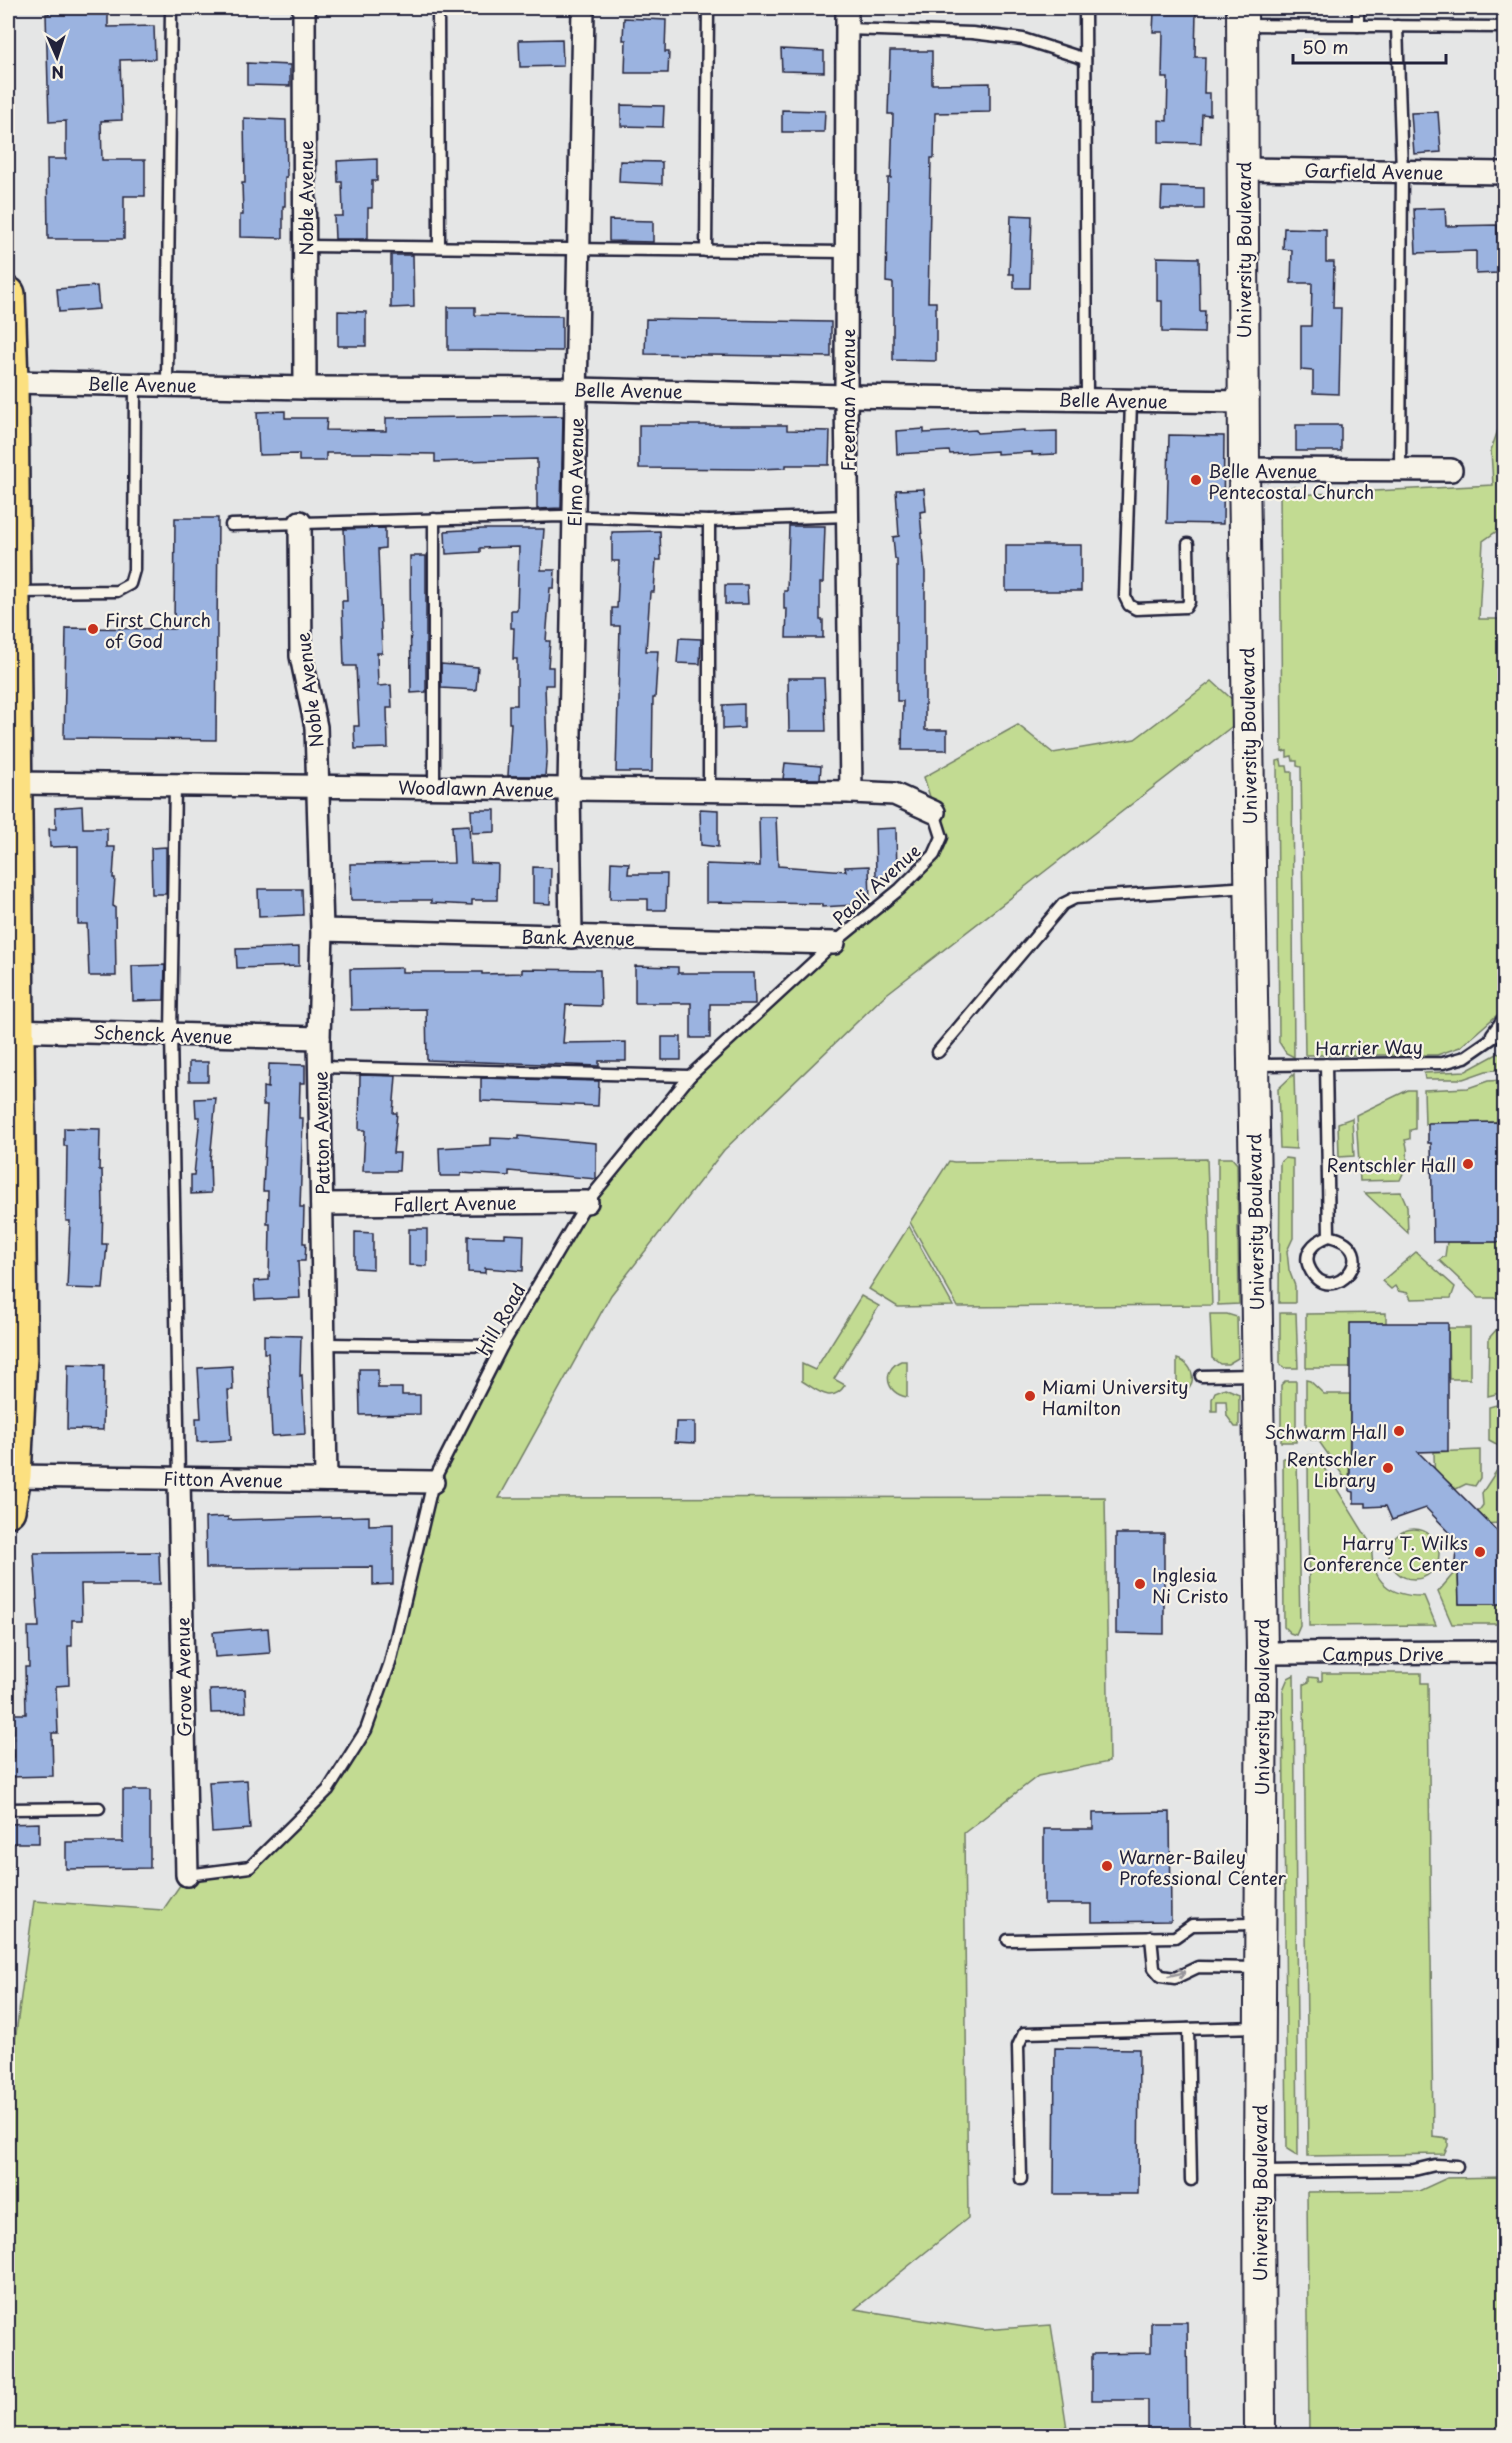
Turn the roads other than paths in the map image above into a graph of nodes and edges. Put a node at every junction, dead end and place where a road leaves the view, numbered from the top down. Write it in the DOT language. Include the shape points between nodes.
graph roads {
  1 [pos="171,8"];
  2 [pos="304,8"];
  3 [pos="438,8"];
  4 [pos="583,8"];
  5 [pos="708,8"];
  6 [pos="835,8"];
  7 [pos="1085,8"];
  8 [pos="1358,8"];
  9 [pos="847,15"];
  10 [pos="1242,16"];
  11 [pos="1358,26"];
  12 [pos="1397,26"];
  13 [pos="1504,27"];
  14 [pos="1085,59"];
  15 [pos="1243,169"];
  16 [pos="1402,171"];
  17 [pos="1504,172"];
  18 [pos="305,246"];
  19 [pos="439,246"];
  20 [pos="578,248"];
  21 [pos="706,250"];
  22 [pos="847,252"];
  23 [pos="8,294"];
  24 [pos="9,342"];
  25 [pos="11,382"];
  26 [pos="135,384"];
  27 [pos="167,384"];
  28 [pos="305,388"];
  29 [pos="577,389"];
  30 [pos="846,396"];
  31 [pos="1087,400"];
  32 [pos="1131,401"];
  33 [pos="1244,402"];
  34 [pos="1244,469"];
  35 [pos="1400,470"];
  36 [pos="1451,470"];
  37 [pos="574,516"];
  38 [pos="848,516"];
  39 [pos="434,519"];
  40 [pos="709,521"];
  41 [pos="300,522"];
  42 [pos="231,525"];
  43 [pos="1188,544"];
  44 [pos="13,592"];
  45 [pos="11,662"];
  46 [pos="15,783"];
  47 [pos="176,785"];
  48 [pos="317,786"];
  49 [pos="434,787"];
  50 [pos="569,789"];
  51 [pos="708,790"];
  52 [pos="851,792"];
  53 [pos="934,812"];
  54 [pos="1250,887"];
  55 [pos="322,930"];
  56 [pos="571,937"];
  57 [pos="834,943"];
  58 [pos="1504,1018"];
  59 [pos="13,1030"];
  60 [pos="1504,1030"];
  61 [pos="171,1034"];
  62 [pos="319,1038"];
  63 [pos="1483,1046"];
  64 [pos="938,1052"];
  65 [pos="1326,1064"];
  66 [pos="1252,1065"];
  67 [pos="320,1067"];
  68 [pos="690,1076"];
  69 [pos="587,1202"];
  70 [pos="322,1204"];
  71 [pos="12,1221"];
  72 [pos="1329,1236"];
  73 [pos="324,1344"];
  74 [pos="502,1346"];
  75 [pos="1257,1375"];
  76 [pos="1201,1376"];
  77 [pos="14,1476"];
  78 [pos="178,1479"];
  79 [pos="326,1480"];
  80 [pos="433,1482"];
  81 [pos="8,1510"];
  82 [pos="1504,1652"];
  83 [pos="1262,1653"];
  84 [pos="99,1808"];
  85 [pos="8,1809"];
  86 [pos="187,1875"];
  87 [pos="1260,1924"];
  88 [pos="1151,1937"];
  89 [pos="1008,1940"];
  90 [pos="1260,1968"];
  91 [pos="1260,2027"];
  92 [pos="1188,2029"];
  93 [pos="1457,2166"];
  94 [pos="1259,2172"];
  95 [pos="1022,2179"];
  96 [pos="1191,2180"];
  97 [pos="1260,2436"];
  1 -- 27 [label="lane"];
  2 -- 18 [label="street, Noble Avenue"];
  3 -- 19 [label="lane"];
  4 -- 20 [label="street, Elmo Avenue"];
  5 -- 21 [label="lane"];
  6 -- 9 [label="lane"];
  7 -- 14 [label="lane"];
  8 -- 11 [label="lane"];
  9 -- 14 [label="lane" via="1023,39"];
  9 -- 22 [label="street, Freeman Avenue"];
  10 -- 11 [label="lane"];
  10 -- 15 [label="street, University Boulevard"];
  11 -- 12 [label="lane"];
  12 -- 13 [label="lane"];
  12 -- 16 [label="lane"];
  14 -- 31 [label="lane"];
  15 -- 16 [label="street, Garfield Avenue"];
  15 -- 33 [label="street, University Boulevard"];
  16 -- 17 [label="street, Garfield Avenue"];
  16 -- 35 [label="lane"];
  18 -- 19 [label="lane"];
  18 -- 28 [label="street, Noble Avenue"];
  19 -- 20 [label="lane"];
  20 -- 21 [label="lane"];
  20 -- 29 [label="street, Elmo Avenue"];
  21 -- 22 [label="lane"];
  22 -- 30 [label="street, Freeman Avenue"];
  23 -- 24 [label="main road"];
  24 -- 25 [label="main road"];
  25 -- 26 [label="street, Belle Avenue"];
  25 -- 44 [label="main road"];
  26 -- 27 [label="street, Belle Avenue"];
  26 -- 44 [label="lane" via="134,570 130,584 117,591"];
  27 -- 28 [label="street, Belle Avenue"];
  28 -- 29 [label="street, Belle Avenue"];
  29 -- 30 [label="street, Belle Avenue"];
  29 -- 37 [label="street, Elmo Avenue"];
  30 -- 31 [label="street, Belle Avenue"];
  30 -- 38 [label="street, Freeman Avenue"];
  31 -- 32 [label="street, Belle Avenue"];
  32 -- 33 [label="street, Belle Avenue"];
  32 -- 43 [label="lane" via="1125,597 1129,605 1136,609 1186,607"];
  33 -- 34 [label="street, University Boulevard"];
  34 -- 35 [label="street"];
  34 -- 54 [label="street, University Boulevard"];
  35 -- 36 [label="street"];
  37 -- 39 [label="lane"];
  37 -- 40 [label="lane"];
  37 -- 50 [label="street, Elmo Avenue"];
  38 -- 40 [label="lane"];
  38 -- 52 [label="street, Freeman Avenue"];
  39 -- 41 [label="lane"];
  39 -- 49 [label="lane"];
  40 -- 51 [label="lane"];
  41 -- 42 [label="lane"];
  41 -- 48 [label="street, Noble Avenue" via="301,656 316,727"];
  44 -- 45 [label="main road"];
  45 -- 46 [label="main road"];
  46 -- 47 [label="street, Woodlawn Avenue"];
  46 -- 59 [label="main road"];
  47 -- 48 [label="street, Woodlawn Avenue"];
  47 -- 61 [label="lane"];
  48 -- 49 [label="street, Woodlawn Avenue"];
  48 -- 55 [label="street, Patton Avenue"];
  49 -- 50 [label="street, Woodlawn Avenue"];
  50 -- 51 [label="street, Woodlawn Avenue"];
  50 -- 56 [label="street, Elmo Avenue"];
  51 -- 52 [label="street, Woodlawn Avenue"];
  52 -- 53 [label="street, Woodlawn Avenue" via="894,794"];
  53 -- 57 [label="lane, Paoli Avenue" via="942,837 934,855 900,889"];
  54 -- 64 [label="lane" via="1075,898 1063,904"];
  54 -- 66 [label="street, University Boulevard"];
  55 -- 56 [label="street, Bank Avenue"];
  55 -- 62 [label="street, Patton Avenue"];
  56 -- 57 [label="street, Bank Avenue"];
  57 -- 68 [label="lane, Hill Road"];
  58 -- 63 [label="lane"];
  59 -- 61 [label="street, Schenck Avenue"];
  59 -- 71 [label="main road"];
  60 -- 63 [label="lane, Harrier Way"];
  61 -- 62 [label="street, Schenck Avenue"];
  61 -- 78 [label="lane"];
  62 -- 67 [label="street, Patton Avenue"];
  63 -- 65 [label="lane, Harrier Way" via="1465,1057 1443,1063"];
  65 -- 66 [label="lane, Harrier Way"];
  65 -- 72 [label="lane"];
  66 -- 75 [label="street, University Boulevard"];
  67 -- 68 [label="lane"];
  67 -- 70 [label="street, Patton Avenue"];
  68 -- 69 [label="lane, Hill Road"];
  69 -- 70 [label="street, Fallert Avenue"];
  69 -- 74 [label="lane, Hill Road"];
  70 -- 73 [label="street, Patton Avenue"];
  71 -- 77 [label="main road" via="20,1356"];
  72 -- 72 [label="lane" via="1317,1241 1309,1252 1307,1265 1314,1277 1326,1283 1340,1282 1350,1274 1355,1262 1352,1248 1342,1239"];
  73 -- 74 [label="lane"];
  73 -- 79 [label="street, Patton Avenue"];
  74 -- 80 [label="lane, Hill Road"];
  75 -- 76 [label="lane"];
  75 -- 83 [label="street, University Boulevard"];
  77 -- 78 [label="street, Fitton Avenue"];
  77 -- 81 [label="main road"];
  78 -- 79 [label="street, Fitton Avenue"];
  78 -- 86 [label="street, Grove Avenue"];
  79 -- 80 [label="street, Fitton Avenue"];
  80 -- 86 [label="lane, Hill Road" via="390,1663 366,1730 328,1790 250,1867"];
  82 -- 83 [label="street, Campus Drive"];
  83 -- 87 [label="street, University Boulevard"];
  84 -- 85 [label="lane"];
  87 -- 88 [label="lane" via="1192,1925 1175,1937"];
  87 -- 90 [label="street, University Boulevard"];
  88 -- 89 [label="lane"];
  88 -- 90 [label="lane, one-way" via="1154,1968 1161,1976 1174,1978 1198,1967"];
  90 -- 91 [label="street, University Boulevard"];
  91 -- 92 [label="lane"];
  91 -- 94 [label="street, University Boulevard"];
  92 -- 95 [label="lane" via="1024,2033 1018,2046"];
  92 -- 96 [label="lane"];
  93 -- 94 [label="lane"];
  94 -- 97 [label="street, University Boulevard"];
}
